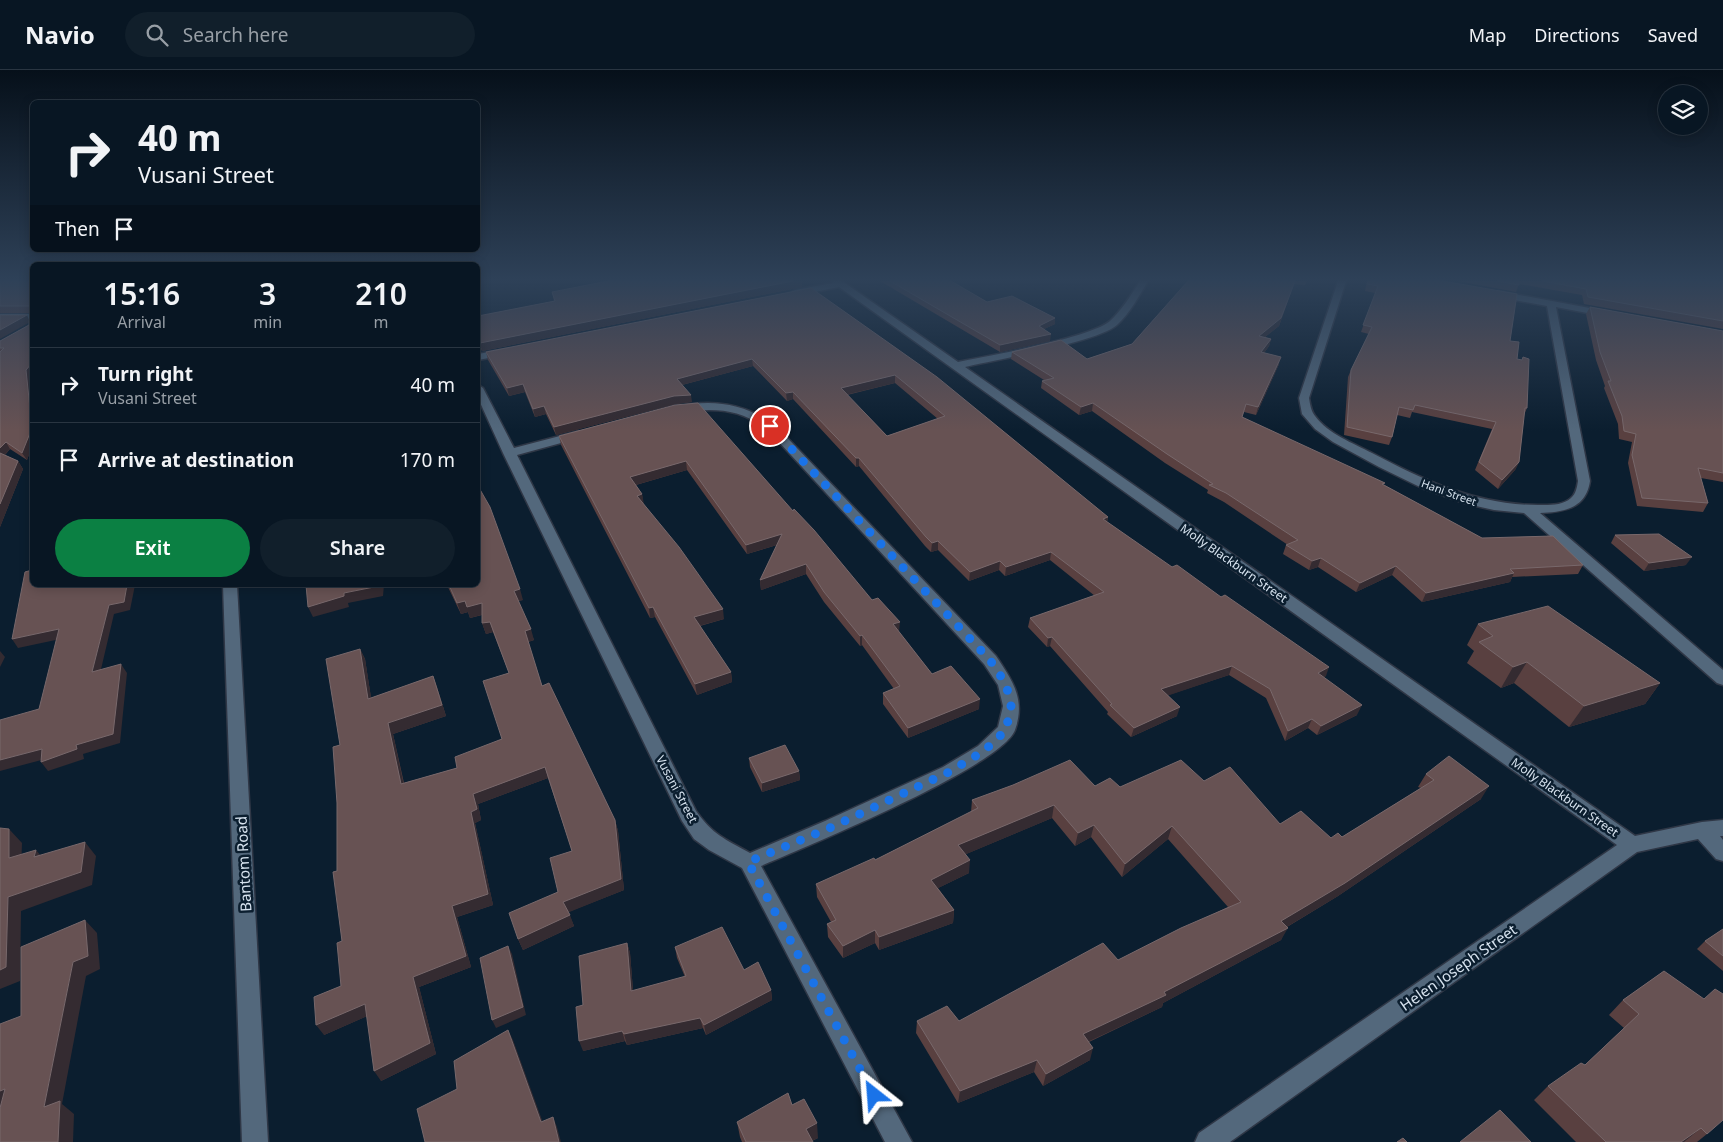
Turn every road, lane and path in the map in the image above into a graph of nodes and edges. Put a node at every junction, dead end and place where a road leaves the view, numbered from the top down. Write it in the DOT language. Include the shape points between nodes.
graph roads {
  1 [pos="906,331"];
  2 [pos="1098,331"];
  3 [pos="1326,331"];
  4 [pos="1556,331"];
  5 [pos="516,350"];
  6 [pos="480,357"];
  7 [pos="956,366"];
  8 [pos="480,392"];
  9 [pos="668,412"];
  10 [pos="589,432"];
  11 [pos="509,453"];
  12 [pos="1529,510"];
  13 [pos="230,587"];
  14 [pos="1723,679"];
  15 [pos="1712,829"];
  16 [pos="1632,845"];
  17 [pos="1723,853"];
  18 [pos="748,862"];
  19 [pos="255,1142"];
  20 [pos="899,1142"];
  21 [pos="1208,1142"];
  1 -- 7 [label="street, Molly Blackburn Street"];
  2 -- 7 [label="street"];
  3 -- 12 [label="street, Hani Street" via="1304,398 1304,408 1314,422 1329,435 1448,494 1489,505"];
  4 -- 12 [label="street, Hani Street" via="1584,481 1583,492 1577,501 1566,506"];
  5 -- 6 [label="street"];
  7 -- 16 [label="street, Molly Blackburn Street"];
  8 -- 11 [label="street, Vusani Street"];
  9 -- 18 [label="street" via="722,406 756,416 770,426 990,660 1006,684 1011,706 1006,730 984,751 949,772"];
  10 -- 11 [label="street"];
  11 -- 18 [label="street, Vusani Street" via="689,816 701,833"];
  12 -- 14 [label="street"];
  13 -- 19 [label="street, Bantom Road"];
  15 -- 16 [label="street, Helen Joseph Street"];
  15 -- 17 [label="street"];
  16 -- 21 [label="street, Helen Joseph Street"];
  18 -- 20 [label="street"];
}
